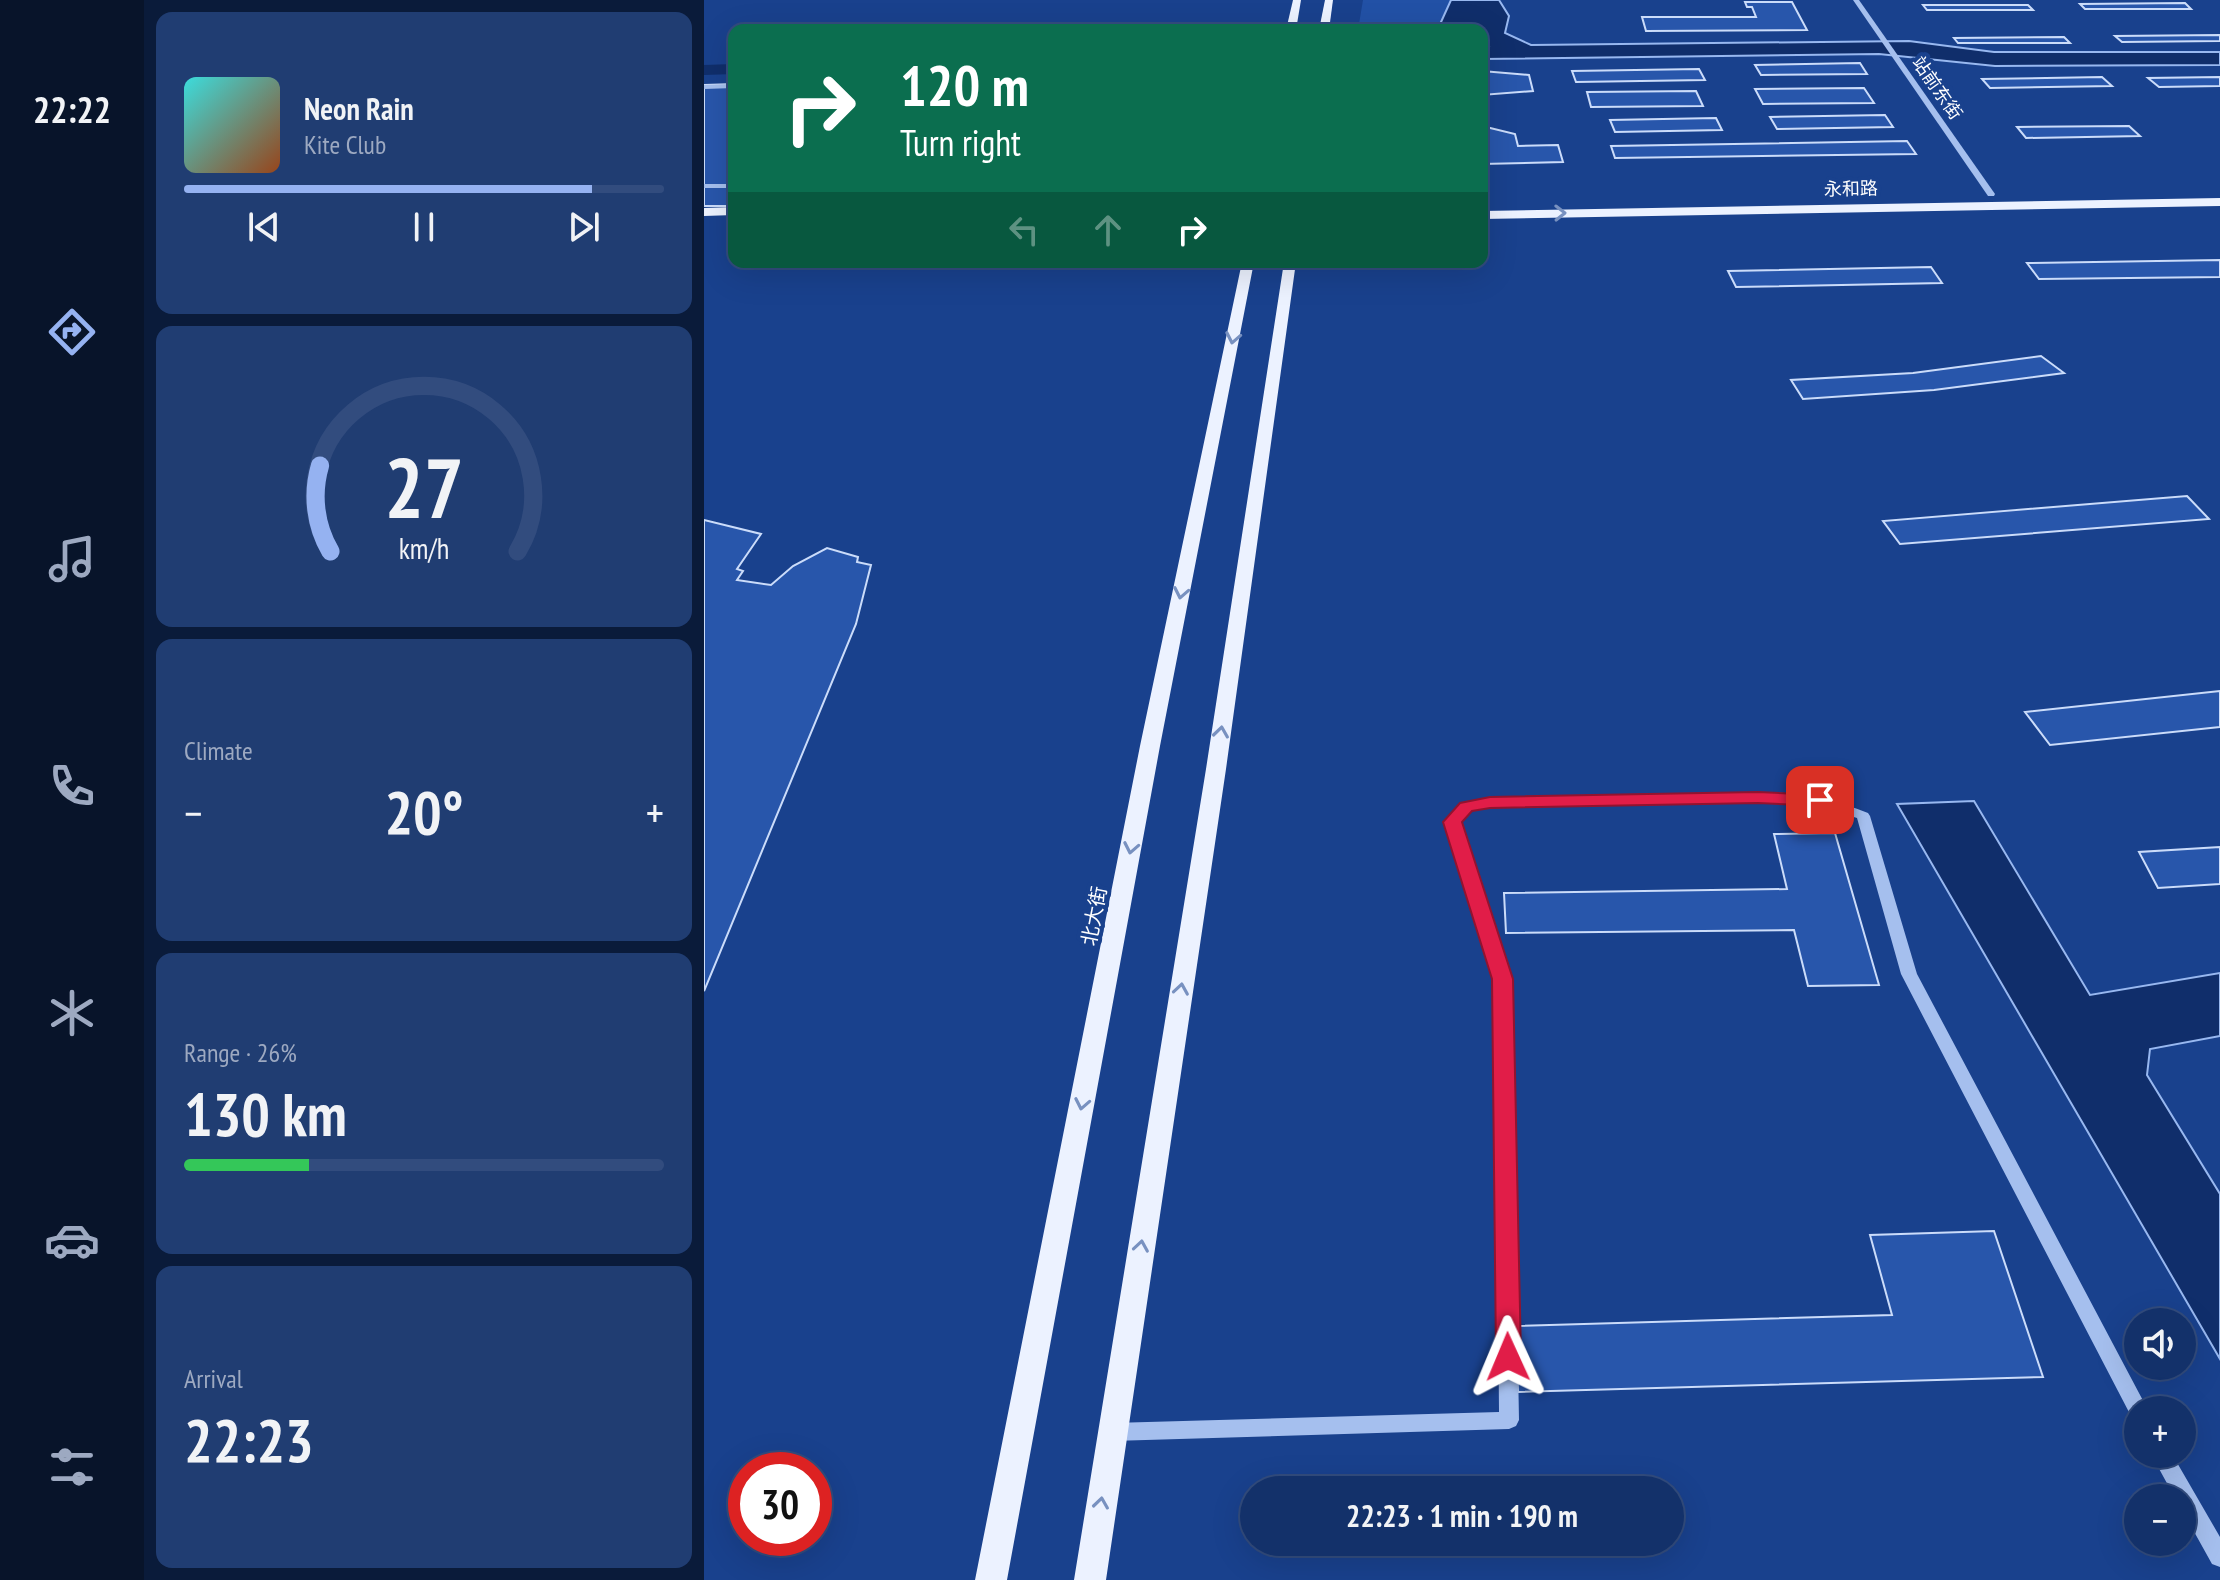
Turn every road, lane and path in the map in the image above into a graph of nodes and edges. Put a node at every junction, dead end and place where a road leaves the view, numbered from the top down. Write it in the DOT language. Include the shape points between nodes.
graph roads {
  1 [pos="1297,0"];
  2 [pos="1329,0"];
  3 [pos="1856,0"];
  4 [pos="1292,24"];
  5 [pos="1325,24"];
  6 [pos="728,86"];
  7 [pos="704,87"];
  8 [pos="704,186"];
  9 [pos="728,186"];
  10 [pos="2220,191"];
  11 [pos="1991,194"];
  12 [pos="1488,202"];
  13 [pos="2220,202"];
  14 [pos="728,211"];
  15 [pos="704,212"];
  16 [pos="1488,215"];
  17 [pos="704,225"];
  18 [pos="728,225"];
  19 [pos="1247,268"];
  20 [pos="1289,268"];
  21 [pos="2131,1396"];
  22 [pos="1111,1432"];
  23 [pos="2169,1468"];
  24 [pos="2220,1557"];
  25 [pos="991,1580"];
  26 [pos="1090,1580"];
  1 -- 4 [label="main road"];
  2 -- 5 [label="main road"];
  3 -- 11 [label="street, 站前东街"];
  6 -- 7 [label="street"];
  8 -- 9 [label="street"];
  10 -- 11 [label="main road, 永和路"];
  11 -- 12 [label="main road, 永和路"];
  16 -- 13 [label="main road, 永和路, one-way"];
  14 -- 15 [label="main road"];
  17 -- 18 [label="main road"];
  19 -- 25 [label="main road, 北大街, one-way"];
  22 -- 20 [label="main road, one-way"];
  21 -- 22 [label="street" via="1909,974 1863,816 1820,800 1758,797 1490,803 1466,807 1453,822 1503,979 1509,1420"];
  26 -- 22 [label="main road, one-way"];
  23 -- 24 [label="street"];
}
